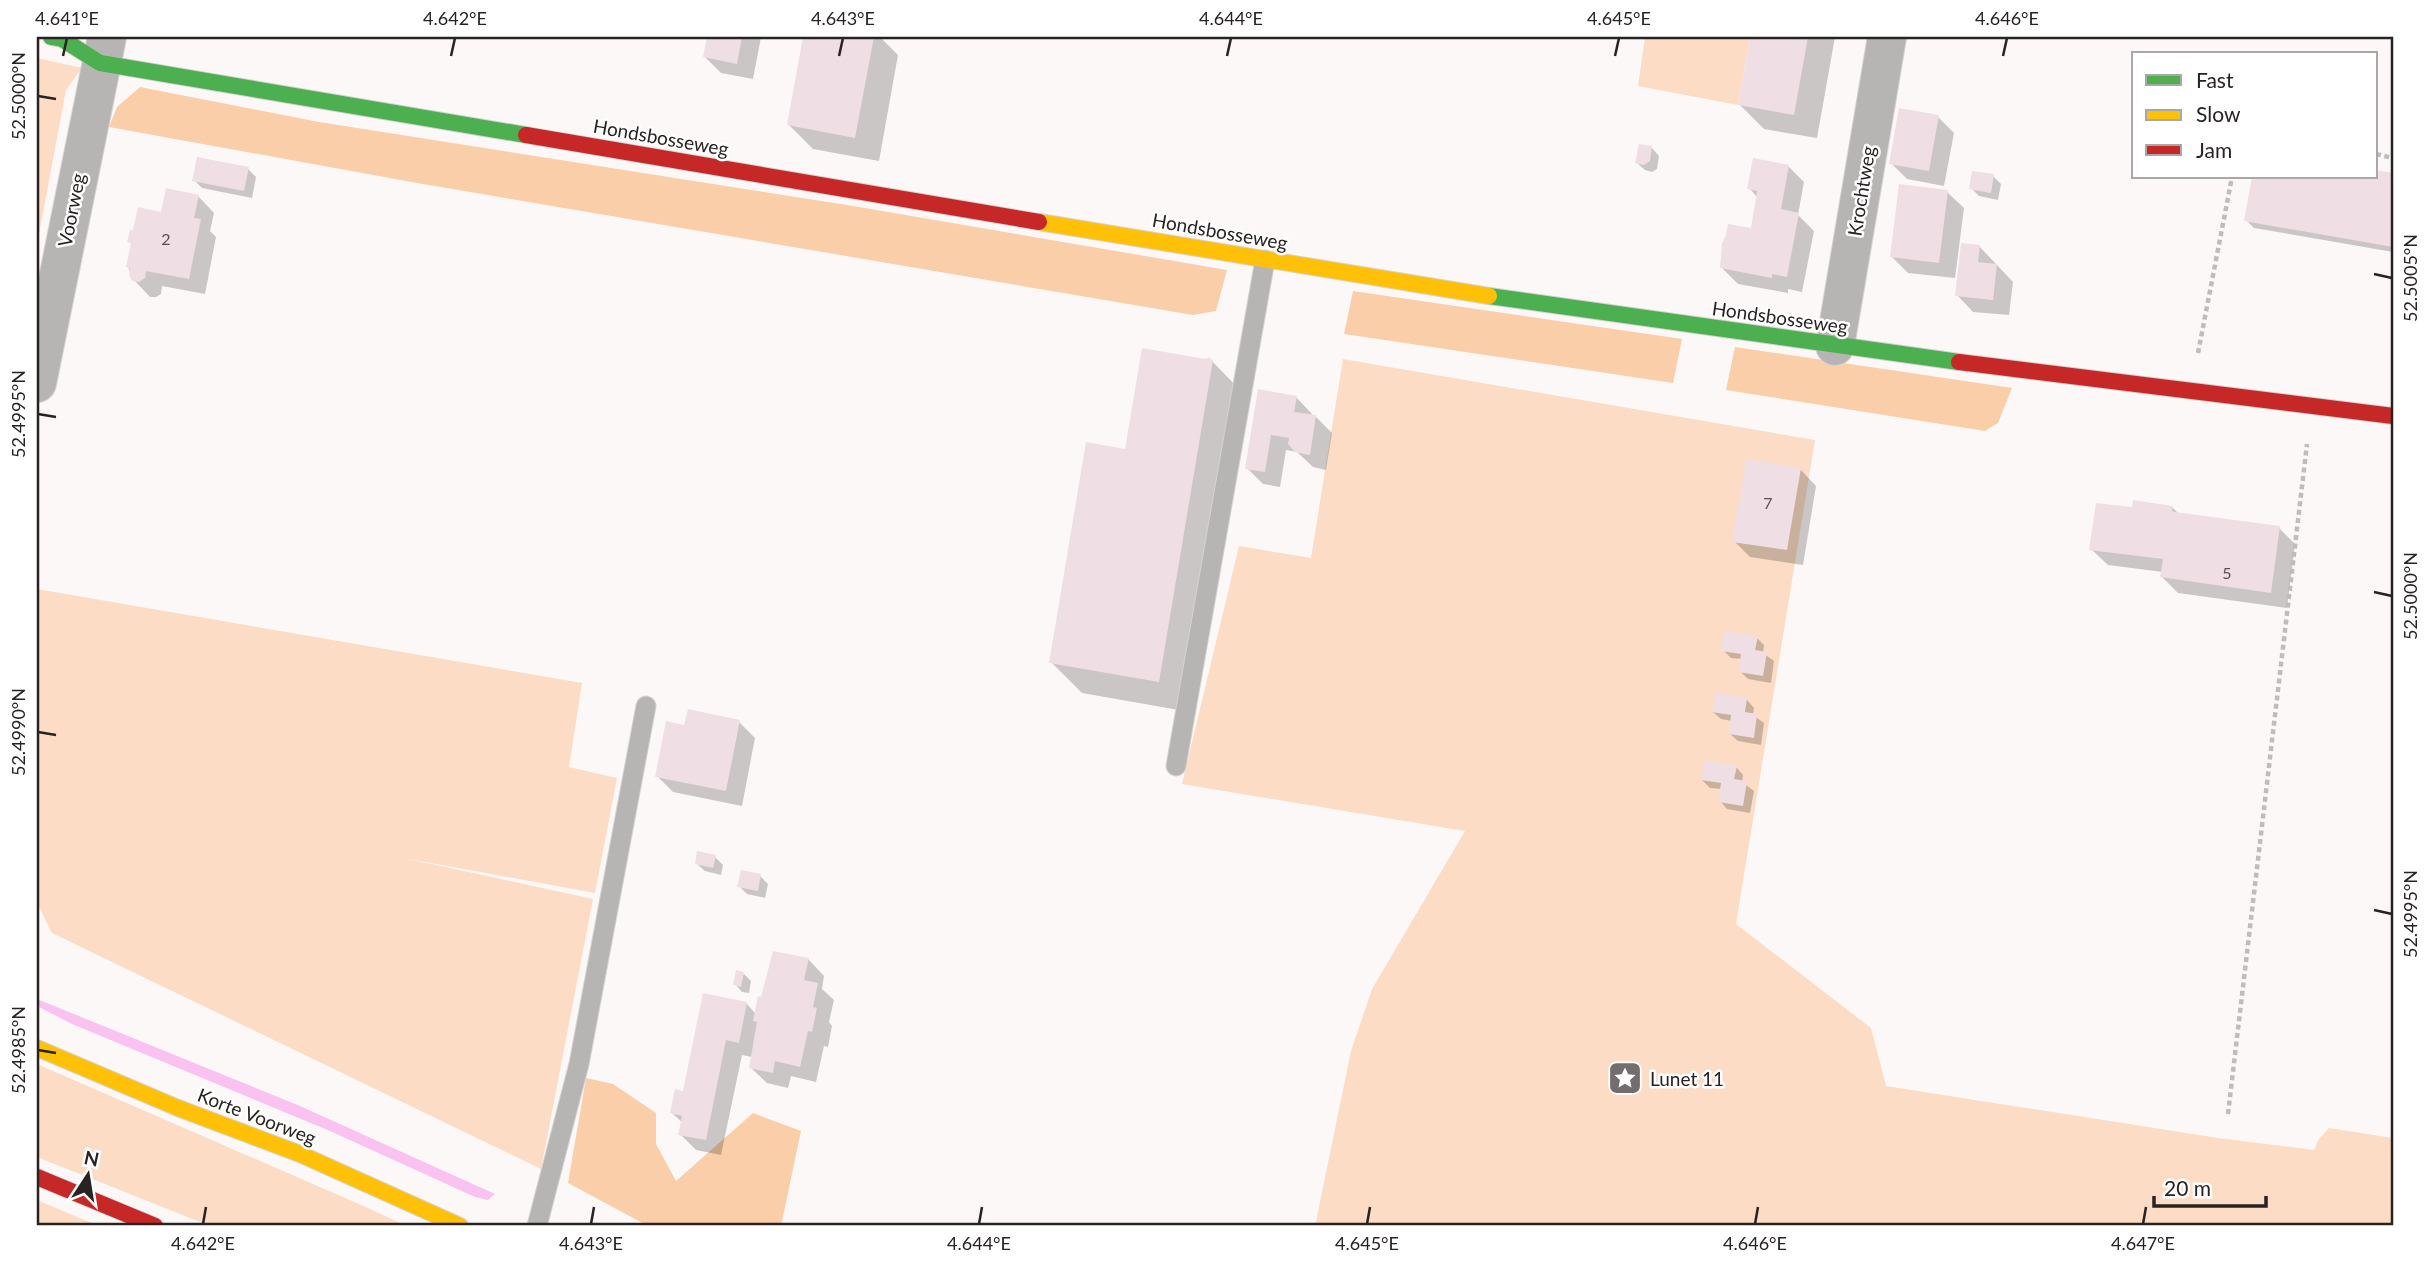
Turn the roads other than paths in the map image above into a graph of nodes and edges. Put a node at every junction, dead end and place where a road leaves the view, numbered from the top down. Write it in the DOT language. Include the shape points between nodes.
graph roads {
  1 [pos="51,37"];
  2 [pos="1887,37"];
  3 [pos="103,50"];
  4 [pos="1265,260"];
  5 [pos="1835,346"];
  6 [pos="37,383"];
  7 [pos="2393,415"];
  8 [pos="646,706"];
  9 [pos="1176,766"];
  10 [pos="37,1048"];
  11 [pos="37,1177"];
  12 [pos="155,1226"];
  13 [pos="460,1226"];
  14 [pos="537,1226"];
  1 -- 3 [label="street, Hondsbosseweg"];
  2 -- 5 [label="street, Krochtweg"];
  3 -- 4 [label="street, Hondsbosseweg"];
  3 -- 6 [label="street, Voorweg"];
  4 -- 5 [label="street, Hondsbosseweg"];
  4 -- 9 [label="lane"];
  5 -- 7 [label="street, Hondsbosseweg"];
  8 -- 14 [label="lane" via="579,1064"];
  10 -- 13 [label="street, Korte Voorweg" via="300,1154"];
  11 -- 12 [label="street"];
}
